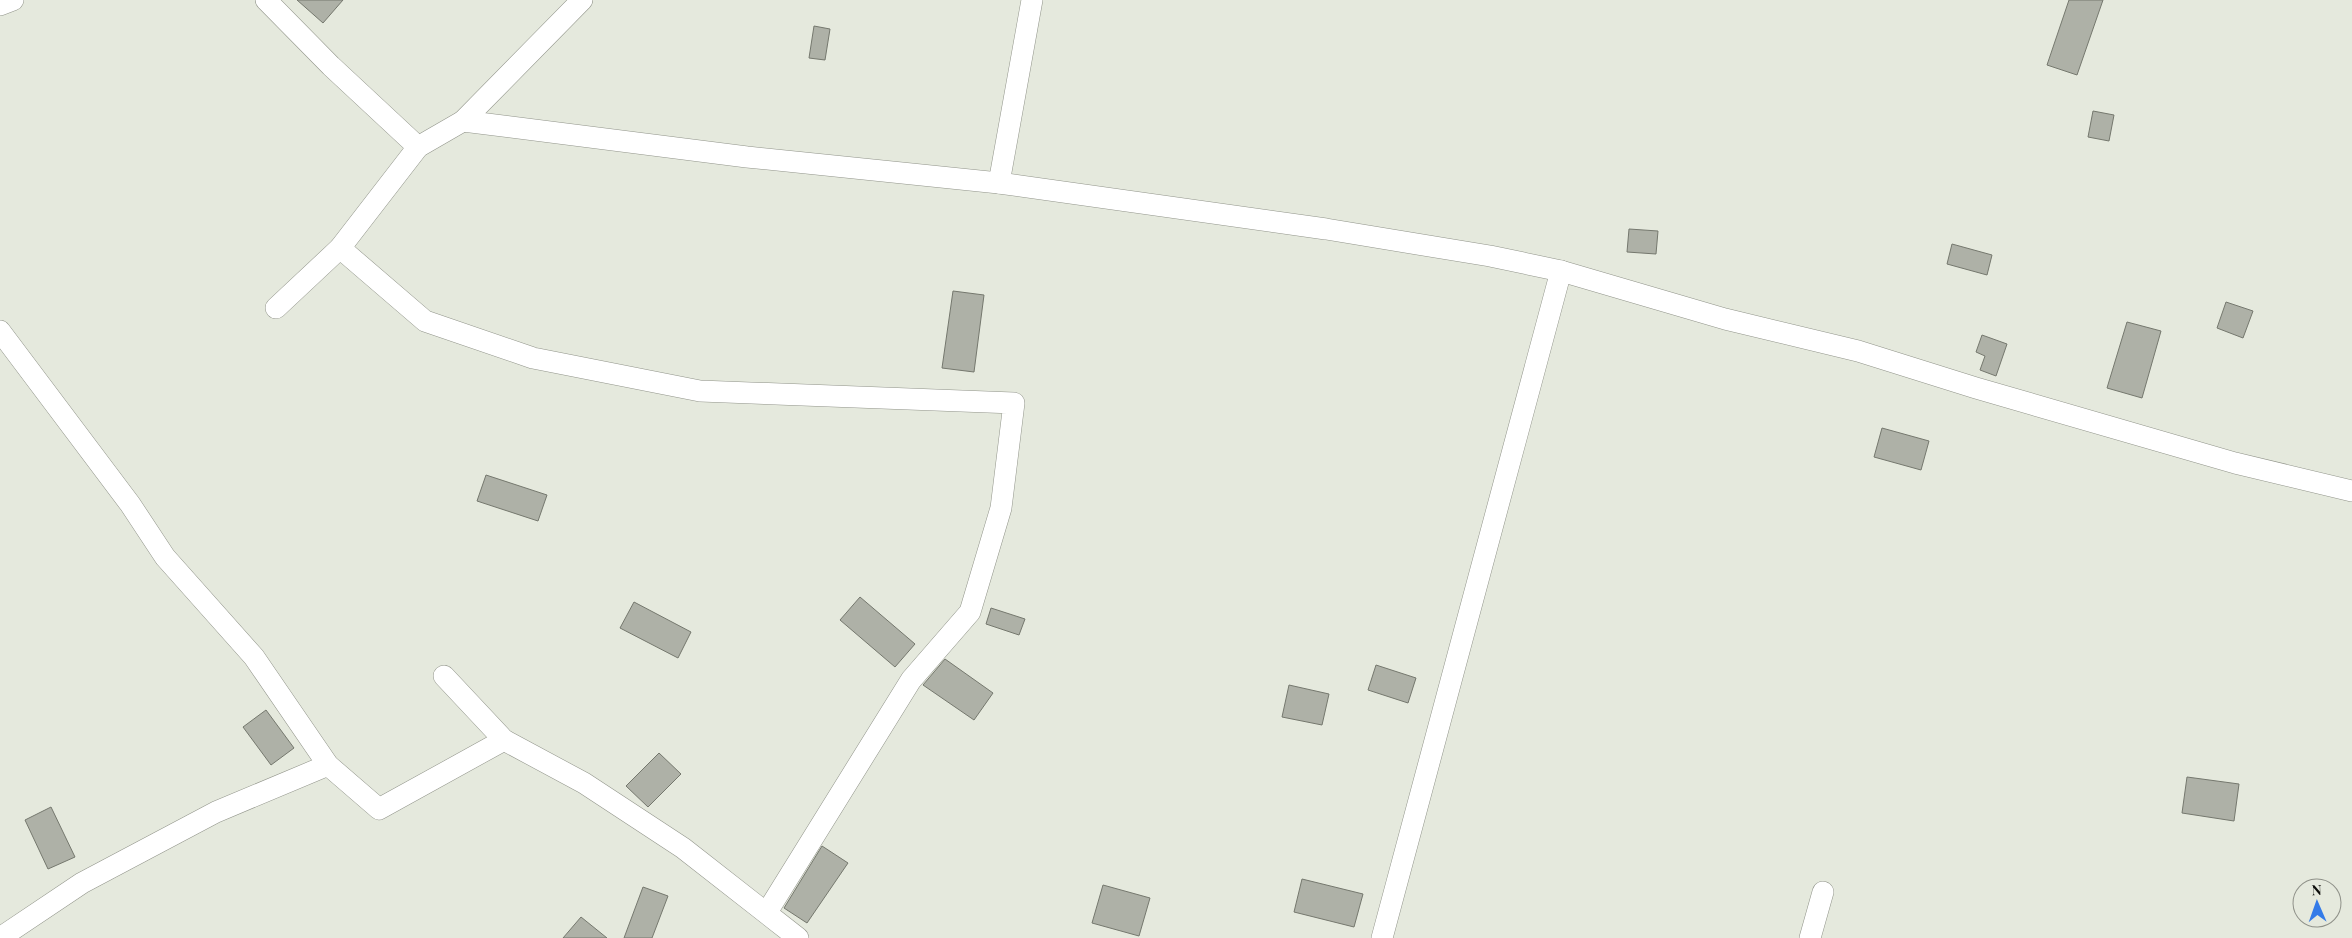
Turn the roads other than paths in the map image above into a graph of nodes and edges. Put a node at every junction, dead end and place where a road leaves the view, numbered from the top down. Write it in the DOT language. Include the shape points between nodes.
graph roads {
  1 [pos="13,0"];
  2 [pos="266,0"];
  3 [pos="582,0"];
  4 [pos="1032,0"];
  5 [pos="0,5"];
  6 [pos="463,121"];
  7 [pos="418,147"];
  8 [pos="999,183"];
  9 [pos="340,248"];
  10 [pos="1561,271"];
  11 [pos="276,308"];
  12 [pos="0,331"];
  13 [pos="2352,491"];
  14 [pos="444,676"];
  15 [pos="504,740"];
  16 [pos="328,764"];
  17 [pos="1822,892"];
  18 [pos="767,912"];
  19 [pos="0,938"];
  20 [pos="798,938"];
  21 [pos="1382,938"];
  22 [pos="1810,938"];
  1 -- 5 [label="street"];
  2 -- 7 [label="street"];
  3 -- 6 [label="street"];
  4 -- 8 [label="street"];
  6 -- 7 [label="street"];
  6 -- 8 [label="street" via="747,157"];
  7 -- 9 [label="street"];
  8 -- 10 [label="street" via="1326,229"];
  9 -- 11 [label="street"];
  9 -- 18 [label="street" via="425,321 533,358 700,392 1014,403 1000,508 970,612 911,680"];
  10 -- 13 [label="street" via="1725,319 1858,351 2235,463"];
  10 -- 21 [label="street"];
  12 -- 16 [label="street" via="130,504 165,557 254,657"];
  14 -- 15 [label="street"];
  15 -- 16 [label="street" via="380,809"];
  15 -- 18 [label="street" via="584,783 683,848"];
  16 -- 19 [label="street" via="216,812 90,878"];
  17 -- 22 [label="street"];
  18 -- 20 [label="street"];
}
